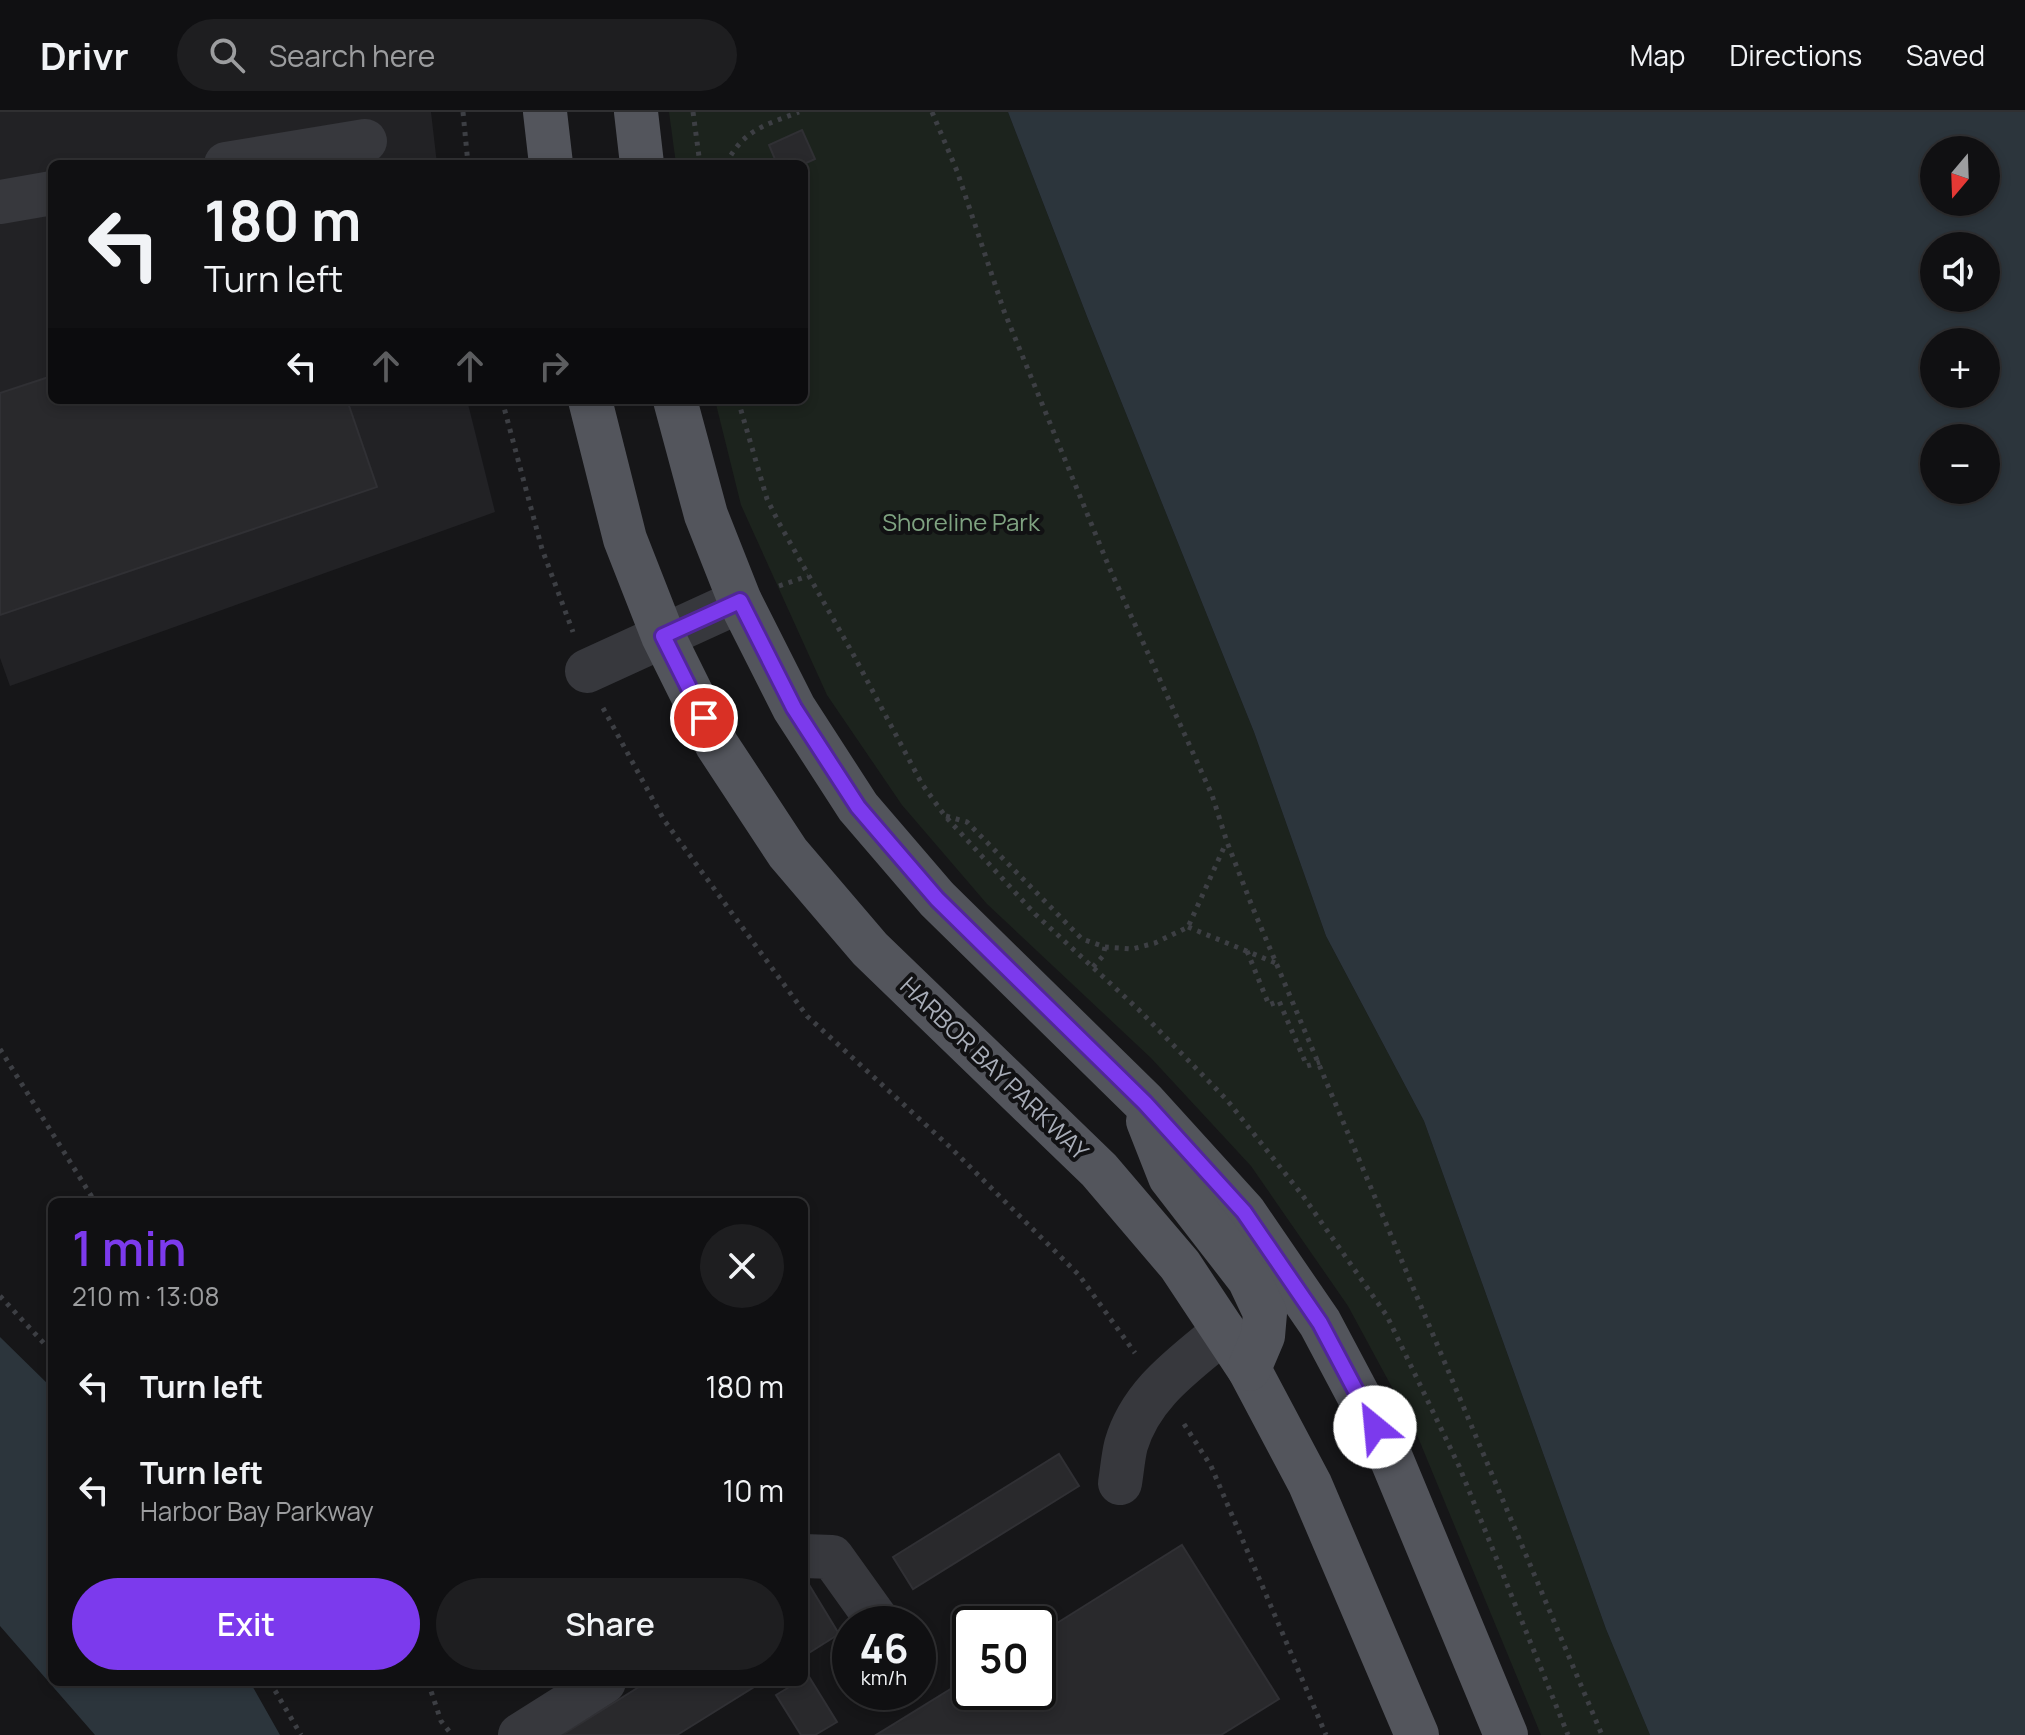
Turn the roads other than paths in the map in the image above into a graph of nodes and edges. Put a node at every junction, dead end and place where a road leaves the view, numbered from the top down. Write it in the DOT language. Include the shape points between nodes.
graph roads {
  1 [pos="545,112"];
  2 [pos="636,112"];
  3 [pos="365,141"];
  4 [pos="250,160"];
  5 [pos="551,160"];
  6 [pos="642,160"];
  7 [pos="48,194"];
  8 [pos="0,202"];
  9 [pos="591,404"];
  10 [pos="676,404"];
  11 [pos="740,601"];
  12 [pos="663,636"];
  13 [pos="587,671"];
  14 [pos="1145,1103"];
  15 [pos="1224,1331"];
  16 [pos="1249,1369"];
  17 [pos="1120,1483"];
  18 [pos="808,1554"];
  19 [pos="867,1606"];
  20 [pos="598,1686"];
  21 [pos="520,1735"];
  22 [pos="1417,1735"];
  23 [pos="1506,1735"];
  1 -- 5 [label="main road"];
  2 -- 6 [label="main road"];
  3 -- 4 [label="lane"];
  7 -- 8 [label="lane"];
  9 -- 12 [label="main road, HARBOR BAY PARKWAY" via="625,539"];
  10 -- 11 [label="main road" via="706,515"];
  11 -- 12 [label="lane"];
  11 -- 14 [label="main road" via="794,708 858,807 937,899"];
  12 -- 13 [label="lane"];
  12 -- 15 [label="main road, HARBOR BAY PARKWAY" via="717,745 788,853 870,949 1099,1170 1180,1265"];
  14 -- 16 [label="main road" via="1149,1130 1170,1177 1249,1279 1265,1313 1263,1336"];
  14 -- 23 [label="main road" via="1244,1212 1320,1323 1389,1453"];
  15 -- 16 [label="main road, HARBOR BAY PARKWAY"];
  15 -- 17 [label="lane" via="1159,1386 1140,1412 1126,1445"];
  16 -- 22 [label="main road, HARBOR BAY PARKWAY" via="1310,1484"];
  18 -- 19 [label="lane" via="832,1557"];
  20 -- 21 [label="lane"];
}
